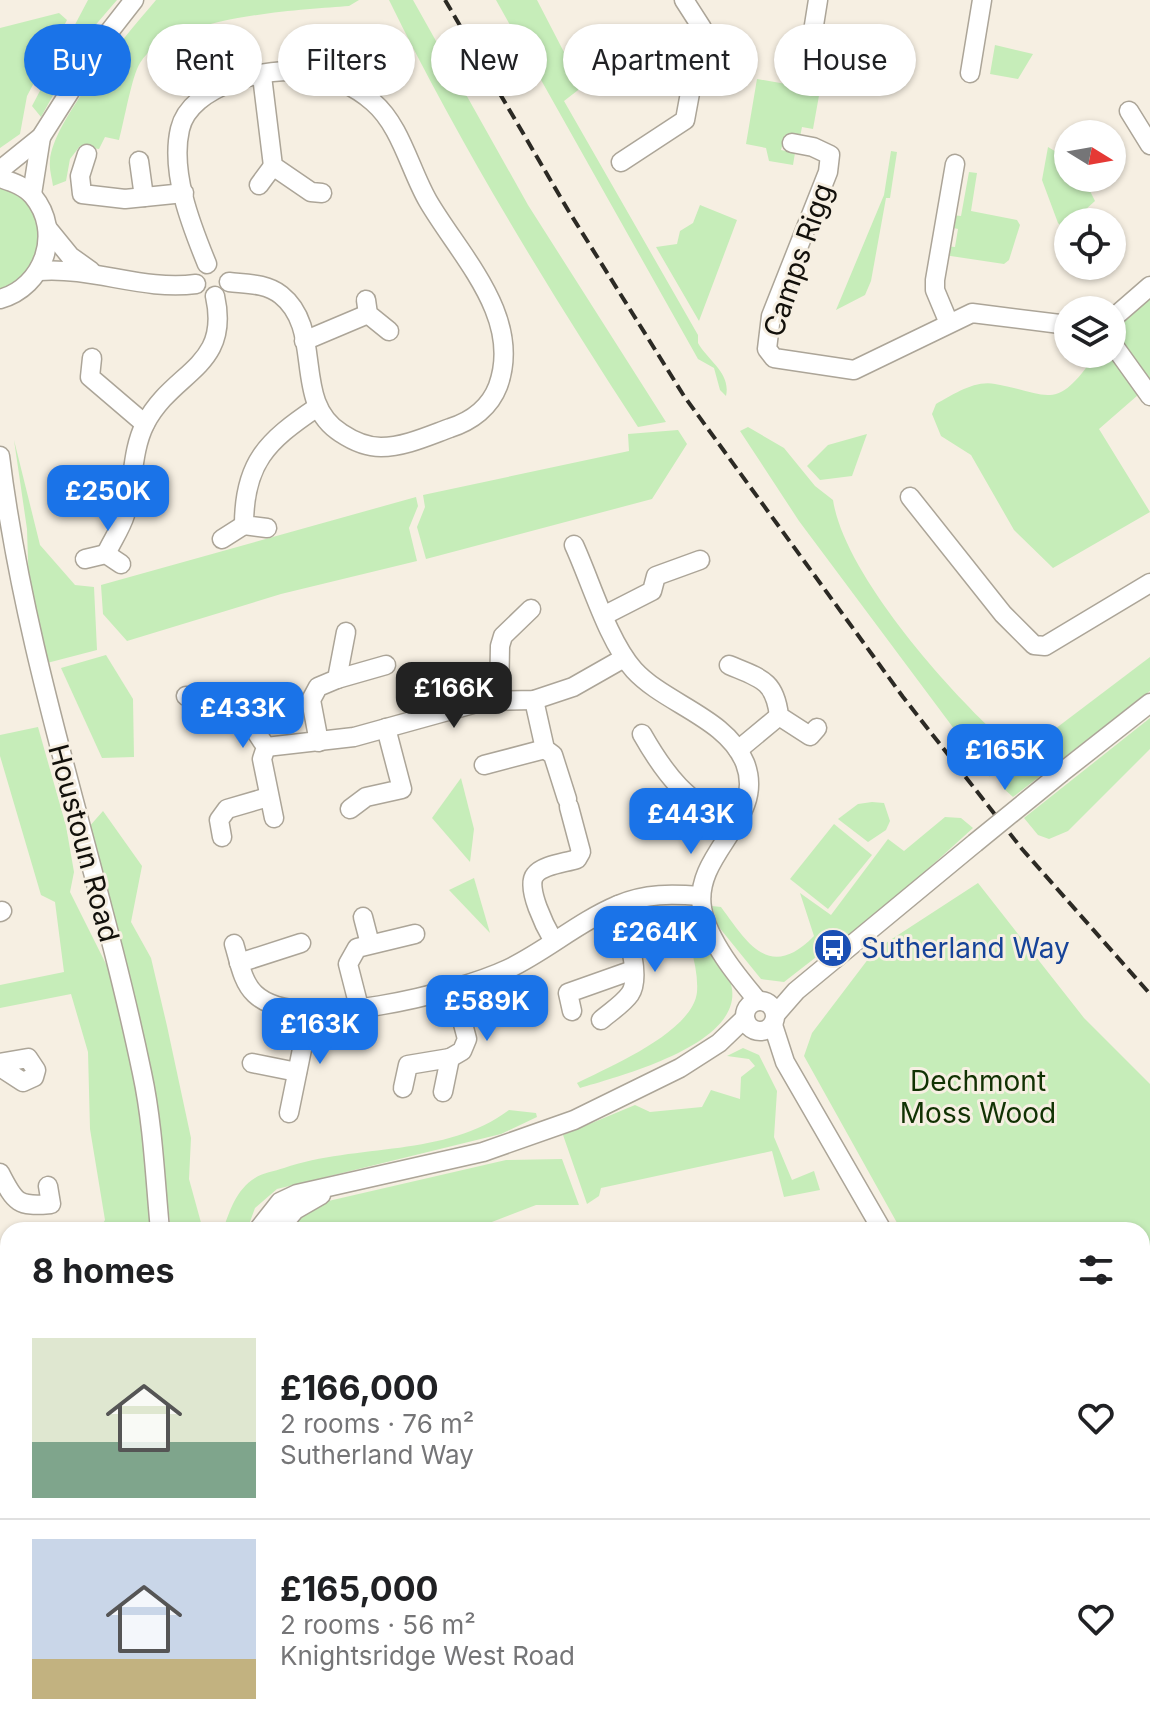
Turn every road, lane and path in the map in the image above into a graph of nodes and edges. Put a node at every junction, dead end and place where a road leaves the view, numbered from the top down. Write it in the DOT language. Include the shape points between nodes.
graph roads {
  1 [pos="134,0"];
  2 [pos="684,0"];
  3 [pos="818,0"];
  4 [pos="982,0"];
  5 [pos="814,24"];
  6 [pos="970,73"];
  7 [pos="262,76"];
  8 [pos="202,96"];
  9 [pos="1129,111"];
  10 [pos="41,137"];
  11 [pos="792,143"];
  12 [pos="1150,145"];
  13 [pos="87,154"];
  14 [pos="139,161"];
  15 [pos="621,162"];
  16 [pos="955,164"];
  17 [pos="273,166"];
  18 [pos="0,170"];
  19 [pos="0,178"];
  20 [pos="259,185"];
  21 [pos="184,193"];
  22 [pos="322,193"];
  23 [pos="32,194"];
  24 [pos="144,197"];
  25 [pos="48,229"];
  26 [pos="207,264"];
  27 [pos="39,271"];
  28 [pos="91,271"];
  29 [pos="196,284"];
  30 [pos="1150,286"];
  31 [pos="222,289"];
  32 [pos="5,297"];
  33 [pos="1126,304"];
  34 [pos="0,318"];
  35 [pos="948,321"];
  36 [pos="1054,323"];
  37 [pos="389,331"];
  38 [pos="304,341"];
  39 [pos="92,358"];
  40 [pos="1126,363"];
  41 [pos="1150,396"];
  42 [pos="316,408"];
  43 [pos="145,424"];
  44 [pos="0,456"];
  45 [pos="910,497"];
  46 [pos="244,525"];
  47 [pos="267,528"];
  48 [pos="222,539"];
  49 [pos="574,545"];
  50 [pos="85,559"];
  51 [pos="700,560"];
  52 [pos="1150,583"];
  53 [pos="531,609"];
  54 [pos="605,615"];
  55 [pos="346,632"];
  56 [pos="624,658"];
  57 [pos="386,665"];
  58 [pos="729,665"];
  59 [pos="337,679"];
  60 [pos="186,696"];
  61 [pos="499,700"];
  62 [pos="534,700"];
  63 [pos="1150,703"];
  64 [pos="779,716"];
  65 [pos="386,728"];
  66 [pos="817,728"];
  67 [pos="642,734"];
  68 [pos="319,742"];
  69 [pos="266,747"];
  70 [pos="545,749"];
  71 [pos="738,750"];
  72 [pos="484,765"];
  73 [pos="268,797"];
  74 [pos="350,809"];
  75 [pos="274,818"];
  76 [pos="732,830"];
  77 [pos="222,837"];
  78 [pos="701,896"];
  79 [pos="618,905"];
  80 [pos="363,917"];
  81 [pos="415,934"];
  82 [pos="553,940"];
  83 [pos="301,943"];
  84 [pos="234,944"];
  85 [pos="370,944"];
  86 [pos="239,963"];
  87 [pos="633,970"];
  88 [pos="454,990"];
  89 [pos="359,1007"];
  90 [pos="310,1010"];
  91 [pos="572,1011"];
  92 [pos="760,1016"];
  93 [pos="601,1020"];
  94 [pos="450,1058"];
  95 [pos="252,1063"];
  96 [pos="297,1072"];
  97 [pos="403,1088"];
  98 [pos="443,1092"];
  99 [pos="289,1113"];
  100 [pos="0,1173"];
  101 [pos="354,1182"];
  102 [pos="51,1203"];
  103 [pos="159,1222"];
  104 [pos="264,1222"];
  105 [pos="283,1222"];
  106 [pos="877,1222"];
  1 -- 10 [label="street"];
  2 -- 15 [label="street" via="702,28 685,120"];
  3 -- 5 [label="street"];
  4 -- 6 [label="street"];
  7 -- 17 [label="street"];
  7 -- 42 [label="street" via="305,71 333,78 382,111 427,199 491,301 505,350 493,400 457,426 407,443 362,444 336,431"];
  8 -- 21 [label="street" via="194,101 180,129"];
  9 -- 12 [label="street"];
  10 -- 18 [label="street"];
  10 -- 23 [label="street"];
  11 -- 35 [label="street, Camps Rigg" via="830,155 771,316 770,354 848,371"];
  13 -- 24 [label="street" via="80,176 84,202"];
  14 -- 24 [label="street"];
  16 -- 35 [label="street" via="935,280"];
  17 -- 20 [label="street"];
  17 -- 22 [label="street" via="311,192"];
  19 -- 23 [label="street"];
  21 -- 24 [label="street"];
  21 -- 26 [label="street"];
  23 -- 25 [label="street"];
  25 -- 27 [label="street"];
  25 -- 28 [label="street"];
  26 -- 29 [label="street" via="197,272"];
  26 -- 31 [label="street" via="224,268"];
  27 -- 28 [label="street"];
  27 -- 32 [label="street" via="25,287"];
  28 -- 29 [label="street" via="130,282"];
  29 -- 31 [label="street" via="204,294"];
  30 -- 33 [label="street"];
  31 -- 38 [label="street" via="266,287 280,294 301,325"];
  31 -- 43 [label="street" via="217,340"];
  32 -- 34 [label="street"];
  35 -- 36 [label="street, Camps Rigg" via="990,312"];
  37 -- 38 [label="street" via="367,307"];
  38 -- 42 [label="street"];
  39 -- 43 [label="street" via="90,377"];
  40 -- 41 [label="street"];
  42 -- 46 [label="street" via="266,447 256,462 244,501"];
  43 -- 50 [label="street" via="114,559"];
  44 -- 103 [label="street, Houstoun Road" via="41,683 109,927 143,1075"];
  45 -- 52 [label="street" via="1034,645 1045,646"];
  46 -- 47 [label="street"];
  46 -- 48 [label="street"];
  49 -- 54 [label="street"];
  51 -- 54 [label="street" via="656,576 656,595"];
  53 -- 61 [label="street" via="503,636"];
  54 -- 56 [label="street"];
  55 -- 59 [label="street"];
  56 -- 62 [label="street" via="573,687"];
  56 -- 71 [label="street" via="649,684"];
  57 -- 59 [label="street"];
  58 -- 64 [label="street" via="761,678 777,694"];
  59 -- 68 [label="street" via="318,687 311,700"];
  60 -- 69 [label="street" via="238,704"];
  61 -- 62 [label="street"];
  61 -- 65 [label="street"];
  62 -- 70 [label="street"];
  63 -- 92 [label="street, bridge"];
  64 -- 66 [label="street" via="810,736"];
  64 -- 71 [label="street"];
  65 -- 68 [label="street"];
  65 -- 74 [label="street" via="402,789 366,797"];
  67 -- 76 [label="street" via="681,792"];
  68 -- 69 [label="street"];
  69 -- 73 [label="street" via="262,759"];
  70 -- 72 [label="street"];
  70 -- 82 [label="street" via="553,755 581,852 577,859 542,869 532,883"];
  71 -- 76 [label="street" via="749,795"];
  73 -- 75 [label="street"];
  73 -- 77 [label="street" via="227,809 219,820"];
  76 -- 78 [label="street" via="706,870"];
  78 -- 79 [label="street" via="660,893"];
  78 -- 92 [label="street" via="706,920"];
  79 -- 82 [label="street"];
  79 -- 87 [label="street"];
  80 -- 85 [label="street"];
  81 -- 85 [label="street"];
  82 -- 88 [label="street" via="526,960"];
  83 -- 86 [label="street"];
  84 -- 86 [label="street"];
  85 -- 89 [label="street" via="357,948 348,964"];
  86 -- 90 [label="street" via="247,984 265,1001"];
  87 -- 91 [label="street" via="568,993"];
  87 -- 93 [label="street" via="631,994"];
  88 -- 89 [label="street"];
  88 -- 94 [label="street" via="467,1039 462,1051"];
  89 -- 90 [label="street"];
  90 -- 96 [label="street"];
  92 -- 101 [label="street" via="680,1068 574,1120 483,1152"];
  92 -- 106 [label="street"];
  94 -- 97 [label="street" via="408,1065"];
  94 -- 98 [label="street"];
  95 -- 96 [label="street"];
  96 -- 99 [label="street"];
  100 -- 102 [label="street" via="17,1202 27,1207"];
  101 -- 104 [label="street" via="280,1202"];
  101 -- 105 [label="street" via="303,1204"];
}
